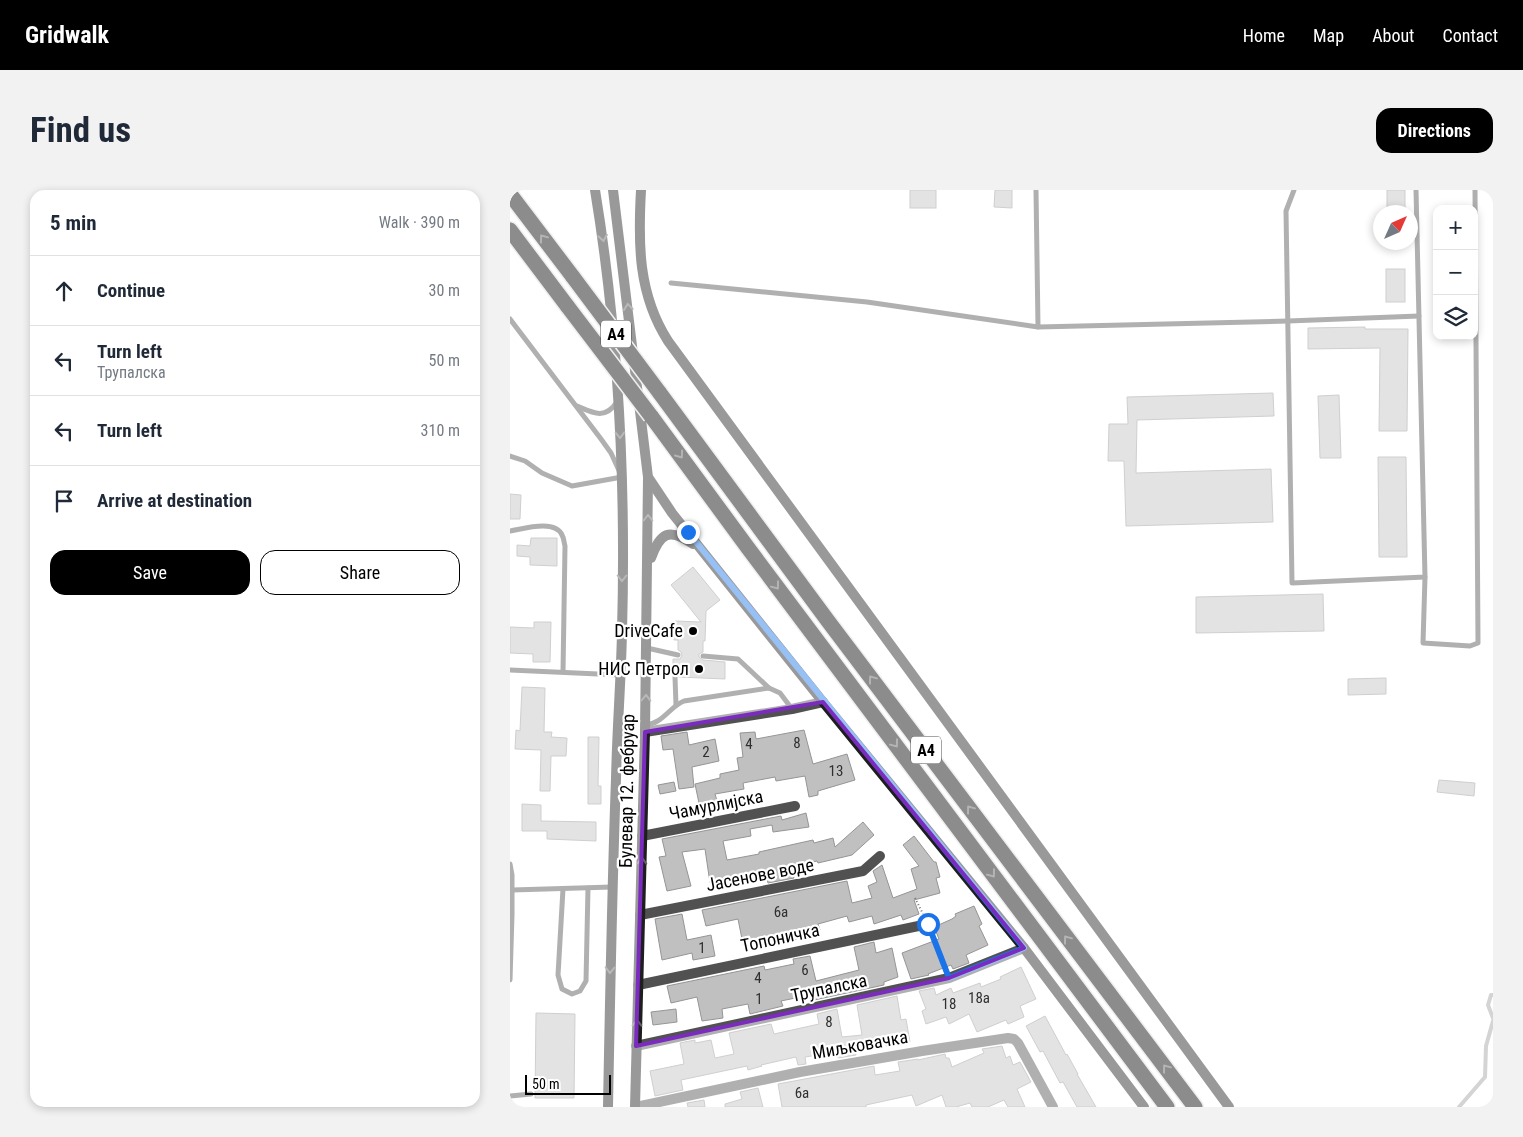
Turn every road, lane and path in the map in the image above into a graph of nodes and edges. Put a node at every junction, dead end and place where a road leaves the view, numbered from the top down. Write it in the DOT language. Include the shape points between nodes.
graph roads {
  1 [pos="595,190"];
  2 [pos="613,190"];
  3 [pos="641,190"];
  4 [pos="1036,190"];
  5 [pos="1294,190"];
  6 [pos="1416,190"];
  7 [pos="1475,190"];
  8 [pos="510,194"];
  9 [pos="510,230"];
  10 [pos="671,283"];
  11 [pos="1419,316"];
  12 [pos="510,319"];
  13 [pos="1288,321"];
  14 [pos="1038,327"];
  15 [pos="619,396"];
  16 [pos="576,406"];
  17 [pos="510,456"];
  18 [pos="622,477"];
  19 [pos="648,477"];
  20 [pos="510,531"];
  21 [pos="703,551"];
  22 [pos="648,566"];
  23 [pos="1425,577"];
  24 [pos="647,648"];
  25 [pos="676,656"];
  26 [pos="703,656"];
  27 [pos="510,670"];
  28 [pos="563,672"];
  29 [pos="620,675"];
  30 [pos="675,677"];
  31 [pos="769,688"];
  32 [pos="823,702"];
  33 [pos="676,705"];
  34 [pos="792,709"];
  35 [pos="645,728"];
  36 [pos="795,806"];
  37 [pos="642,836"];
  38 [pos="880,856"];
  39 [pos="510,864"];
  40 [pos="612,887"];
  41 [pos="588,888"];
  42 [pos="563,889"];
  43 [pos="512,890"];
  44 [pos="915,898"];
  45 [pos="640,915"];
  46 [pos="928,924"];
  47 [pos="1024,948"];
  48 [pos="949,978"];
  49 [pos="510,980"];
  50 [pos="638,984"];
  51 [pos="636,1046"];
  52 [pos="531,1094"];
  53 [pos="510,1096"];
  54 [pos="608,1107"];
  55 [pos="636,1107"];
  56 [pos="1053,1107"];
  57 [pos="1144,1107"];
  58 [pos="1167,1107"];
  59 [pos="1195,1107"];
  60 [pos="1229,1107"];
  1 -- 15 [label="main road, Булевар 12. фебруар, one-way" via="604,245"];
  19 -- 2 [label="main road, Булевар 12. фебруар, one-way"];
  3 -- 60 [label="main road" via="642,277 661,330"];
  4 -- 14 [label="lane"];
  5 -- 13 [label="lane" via="1286,212"];
  6 -- 11 [label="lane"];
  7 -- 23 [label="lane" via="1478,644 1423,643"];
  59 -- 8 [label="highway, A4, one-way, bridge"];
  9 -- 58 [label="highway, A4, one-way, bridge"];
  10 -- 14 [label="lane" via="867,302"];
  11 -- 13 [label="lane"];
  11 -- 23 [label="lane"];
  12 -- 16 [label="lane"];
  13 -- 14 [label="lane"];
  13 -- 23 [label="lane" via="1292,583"];
  15 -- 16 [label="lane" via="610,411 602,414"];
  15 -- 18 [label="main road, Булевар 12. фебруар, one-way"];
  16 -- 18 [label="lane" via="611,453"];
  17 -- 18 [label="lane" via="572,486"];
  18 -- 29 [label="main road, Булевар 12. фебруар, one-way"];
  19 -- 21 [label="main road"];
  22 -- 19 [label="main road, Булевар 12. фебруар, one-way"];
  20 -- 28 [label="lane" via="542,526 557,528 562,534 565,546"];
  21 -- 22 [label="main road" via="680,536 665,535 658,542"];
  21 -- 32 [label="main road"];
  22 -- 24 [label="main road, Булевар 12. фебруар"];
  24 -- 25 [label="lane"];
  35 -- 24 [label="main road, Булевар 12. фебруар, one-way"];
  26 -- 31 [label="lane" via="738,659"];
  27 -- 28 [label="lane"];
  28 -- 29 [label="lane"];
  29 -- 40 [label="main road, Булевар 12. фебруар"];
  30 -- 33 [label="lane"];
  31 -- 33 [label="lane"];
  31 -- 34 [label="lane" via="780,693"];
  32 -- 34 [label="street"];
  32 -- 47 [label="main road"];
  33 -- 35 [label="lane" via="662,719"];
  34 -- 35 [label="street"];
  35 -- 37 [label="main road, Булевар 12. фебруар"];
  36 -- 37 [label="street, Чамурлијска"];
  45 -- 37 [label="main road, Булевар 12. фебруар, one-way"];
  38 -- 45 [label="street, Јасенове воде" via="863,871"];
  39 -- 43 [label="lane"];
  40 -- 41 [label="lane"];
  40 -- 54 [label="main road, Булевар 12. фебруар, one-way"];
  41 -- 42 [label="lane"];
  41 -- 42 [label="lane" via="586,981 580,991 572,994 562,989 558,975"];
  42 -- 43 [label="lane"];
  43 -- 49 [label="lane"];
  44 -- 46 [label="path"];
  45 -- 50 [label="main road, Булевар 12. фебруар"];
  46 -- 48 [label="path"];
  46 -- 50 [label="street, Топоничка"];
  47 -- 48 [label="street, Трупалска"];
  47 -- 57 [label="main road"];
  48 -- 51 [label="street, Трупалска"];
  51 -- 50 [label="main road, Булевар 12. фебруар, one-way"];
  51 -- 55 [label="main road, Булевар 12. фебруар"];
  52 -- 53 [label="lane"];
  55 -- 56 [label="street, Миљковачка" via="800,1072 1008,1038 1018,1043"];
}
